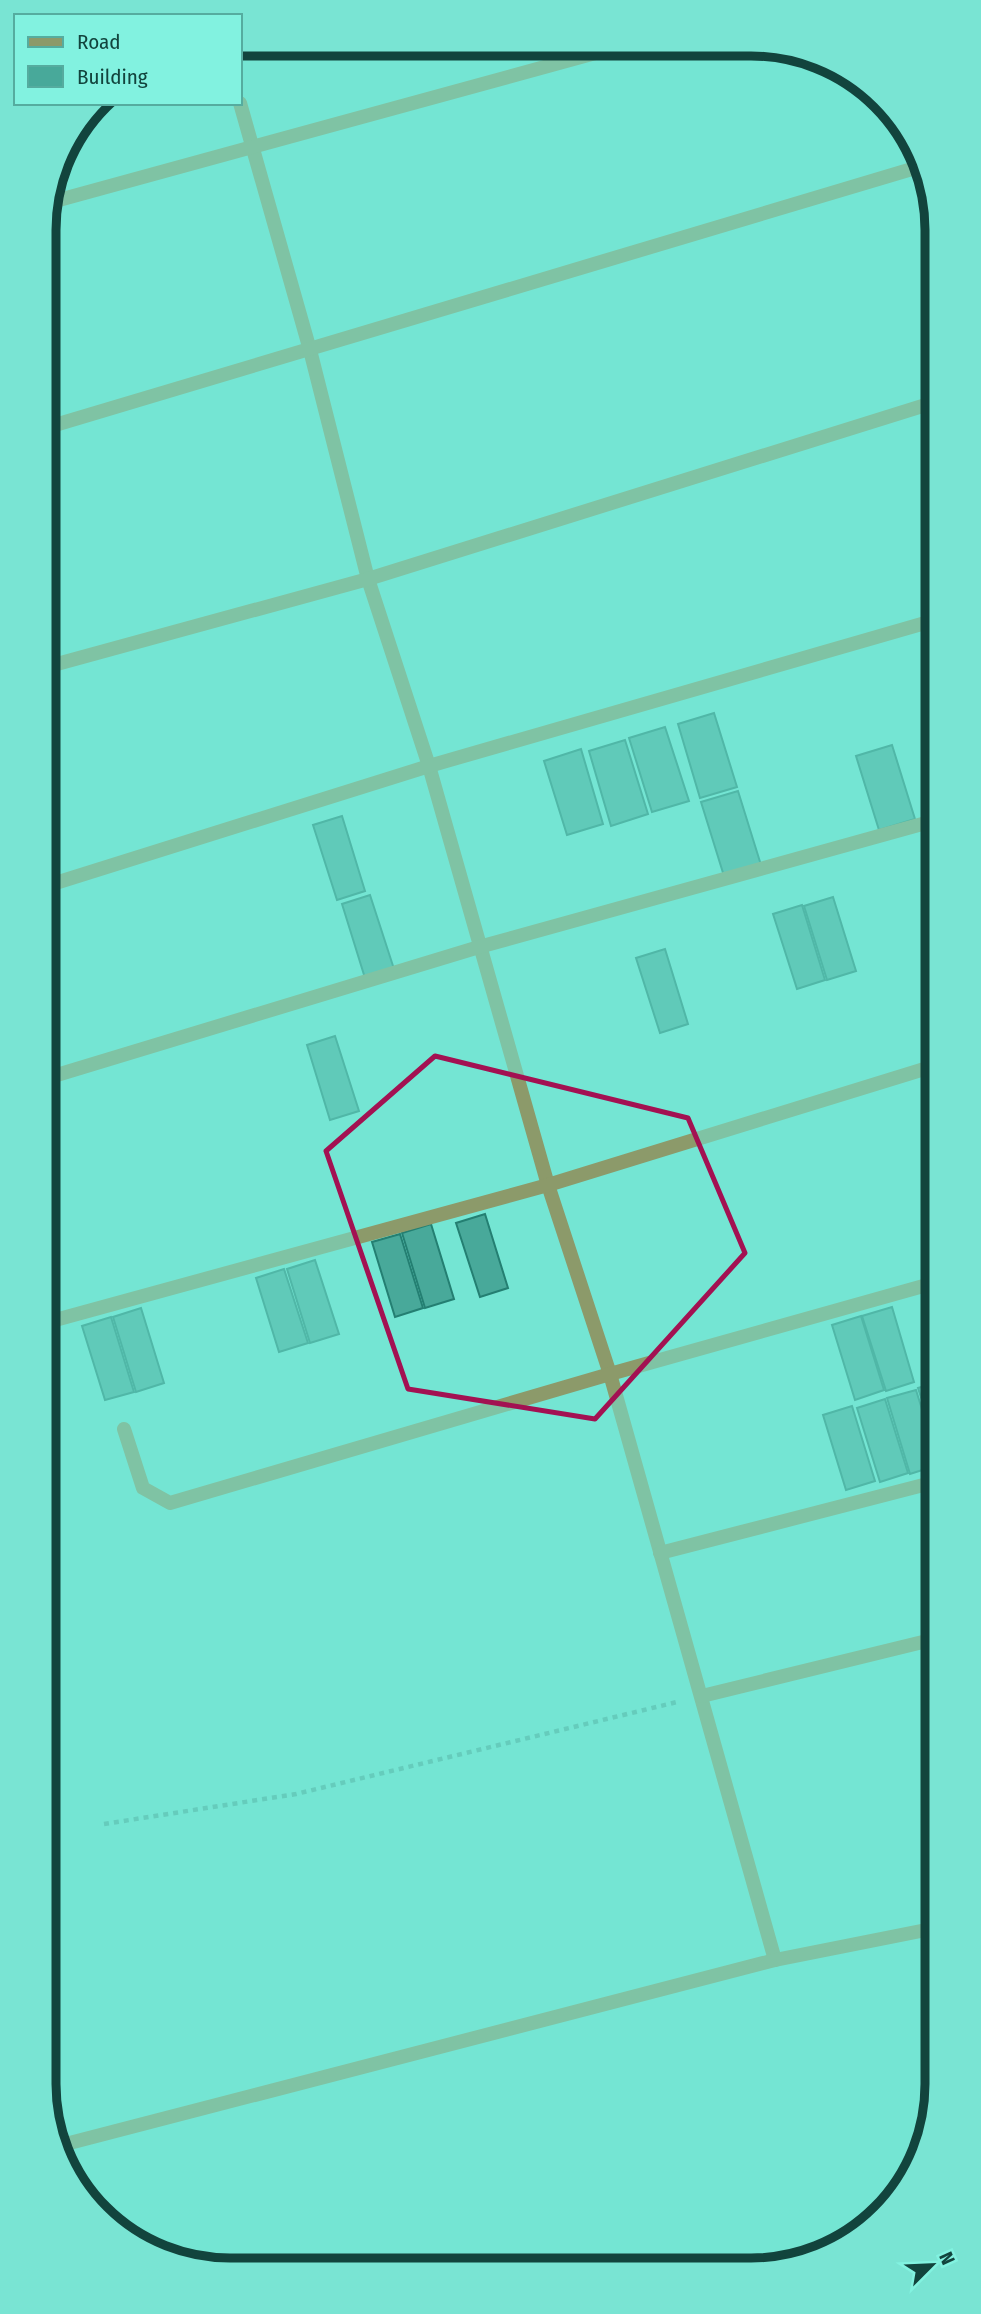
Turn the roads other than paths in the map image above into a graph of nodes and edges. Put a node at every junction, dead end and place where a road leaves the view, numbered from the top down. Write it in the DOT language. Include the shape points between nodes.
graph roads {
  1 [pos="584,56"];
  2 [pos="241,105"];
  3 [pos="252,146"];
  4 [pos="914,168"];
  5 [pos="58,201"];
  6 [pos="310,350"];
  7 [pos="925,405"];
  8 [pos="56,425"];
  9 [pos="368,579"];
  10 [pos="925,623"];
  11 [pos="56,664"];
  12 [pos="429,766"];
  13 [pos="925,823"];
  14 [pos="56,883"];
  15 [pos="479,947"];
  16 [pos="925,1069"];
  17 [pos="56,1075"];
  18 [pos="548,1185"];
  19 [pos="925,1286"];
  20 [pos="56,1320"];
  21 [pos="610,1374"];
  22 [pos="124,1429"];
  23 [pos="925,1485"];
  24 [pos="660,1553"];
  25 [pos="925,1642"];
  26 [pos="702,1696"];
  27 [pos="925,1930"];
  28 [pos="775,1961"];
  29 [pos="67,2144"];
  1 -- 3 [label="street"];
  2 -- 3 [label="street"];
  3 -- 5 [label="street"];
  3 -- 6 [label="street"];
  4 -- 6 [label="street"];
  6 -- 8 [label="street"];
  6 -- 9 [label="street"];
  7 -- 9 [label="street"];
  9 -- 11 [label="street"];
  9 -- 12 [label="street"];
  10 -- 12 [label="street"];
  12 -- 14 [label="street"];
  12 -- 15 [label="street"];
  13 -- 15 [label="street"];
  15 -- 17 [label="street"];
  15 -- 18 [label="street"];
  16 -- 18 [label="street"];
  18 -- 20 [label="street"];
  18 -- 21 [label="street"];
  19 -- 21 [label="street"];
  21 -- 22 [label="street" via="170,1503 143,1488"];
  21 -- 24 [label="street"];
  23 -- 24 [label="street"];
  24 -- 26 [label="street"];
  25 -- 26 [label="street"];
  26 -- 28 [label="street"];
  27 -- 28 [label="street"];
  28 -- 29 [label="street"];
}
